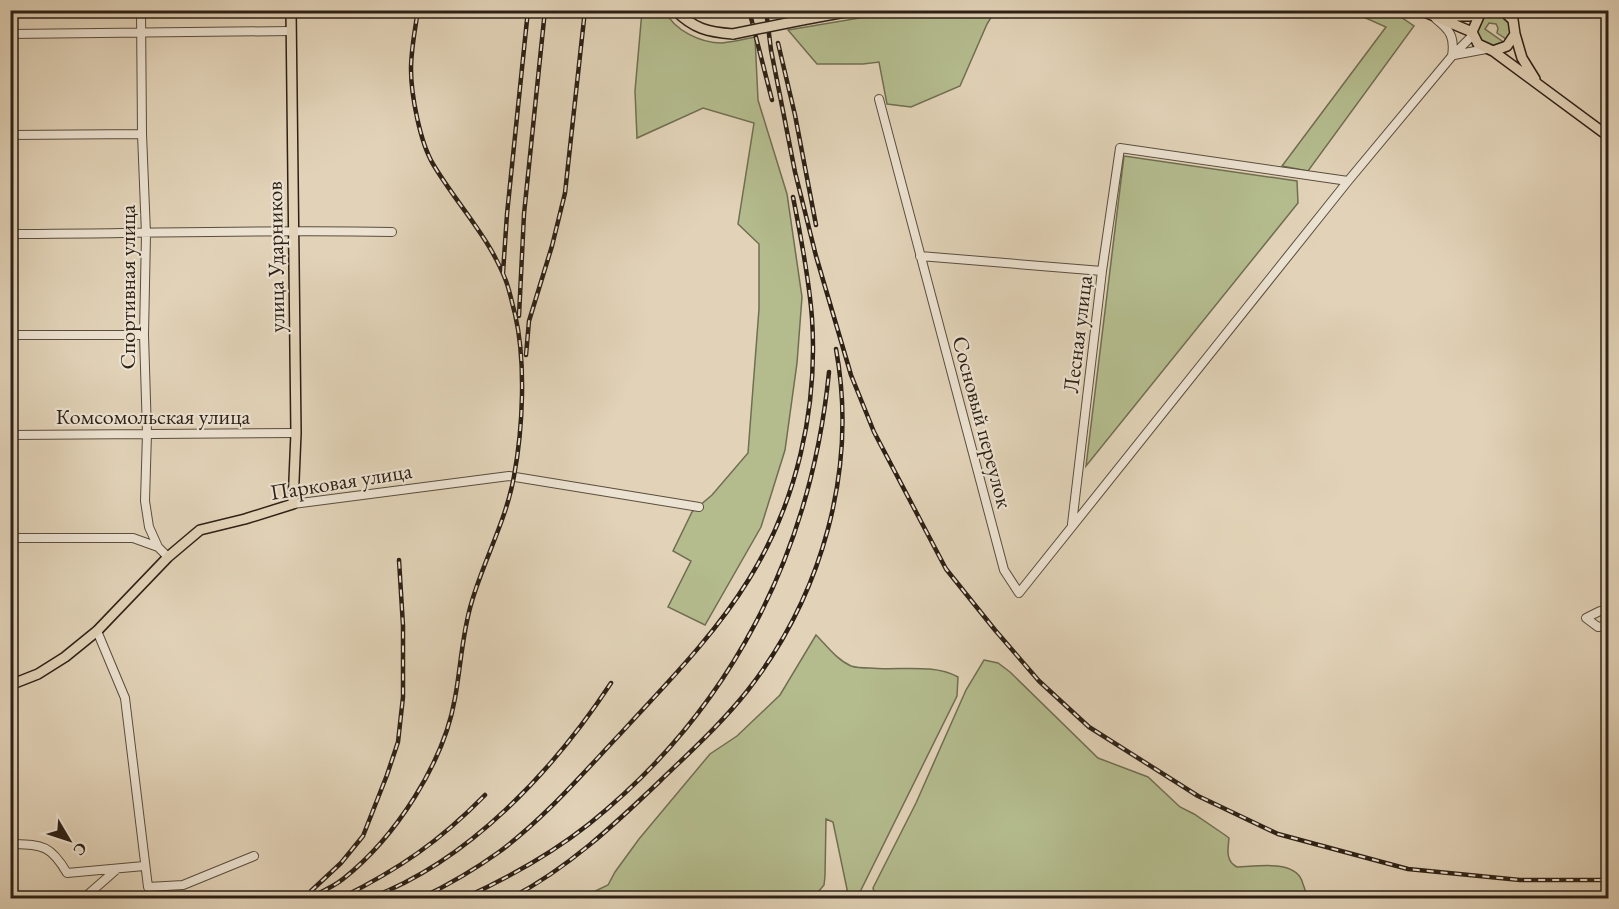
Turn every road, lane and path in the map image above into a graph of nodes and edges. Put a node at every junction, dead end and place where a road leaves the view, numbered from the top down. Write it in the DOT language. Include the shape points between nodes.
graph roads {
  1 [pos="141,10"];
  2 [pos="291,10"];
  3 [pos="675,10"];
  4 [pos="856,10"];
  5 [pos="1420,10"];
  6 [pos="1502,10"];
  7 [pos="1516,10"];
  8 [pos="1483,12"];
  9 [pos="1432,15"];
  10 [pos="291,30"];
  11 [pos="1515,31"];
  12 [pos="141,32"];
  13 [pos="10,34"];
  14 [pos="1472,34"];
  15 [pos="1490,50"];
  16 [pos="1452,56"];
  17 [pos="1540,86"];
  18 [pos="879,99"];
  19 [pos="142,134"];
  20 [pos="10,135"];
  21 [pos="1608,136"];
  22 [pos="1348,181"];
  23 [pos="294,230"];
  24 [pos="392,232"];
  25 [pos="10,234"];
  26 [pos="146,234"];
  27 [pos="920,256"];
  28 [pos="1102,271"];
  29 [pos="10,335"];
  30 [pos="144,335"];
  31 [pos="147,433"];
  32 [pos="296,433"];
  33 [pos="10,435"];
  34 [pos="293,504"];
  35 [pos="699,507"];
  36 [pos="1072,526"];
  37 [pos="10,538"];
  38 [pos="158,547"];
  39 [pos="168,557"];
  40 [pos="1608,611"];
  41 [pos="1608,624"];
  42 [pos="97,631"];
  43 [pos="10,685"];
  44 [pos="10,844"];
  45 [pos="254,856"];
  46 [pos="144,866"];
  47 [pos="117,869"];
  48 [pos="84,898"];
  1 -- 12 [label="street, Спортивная улица"];
  2 -- 10 [label="main road, улица Ударников"];
  3 -- 4 [label="main road, bridge" via="687,22 709,32 733,34"];
  5 -- 9 [label="main road"];
  6 -- 11 [label="main road" via="1513,21"];
  7 -- 11 [label="main road"];
  8 -- 9 [label="main road" via="1450,17"];
  8 -- 14 [label="main road" via="1474,23"];
  9 -- 14 [label="main road"];
  9 -- 16 [label="street" via="1453,37"];
  10 -- 12 [label="street"];
  10 -- 23 [label="main road, улица Ударников"];
  11 -- 15 [label="main road" via="1507,46"];
  11 -- 17 [label="main road" via="1522,58"];
  12 -- 13 [label="street"];
  12 -- 19 [label="street, Спортивная улица"];
  14 -- 15 [label="main road" via="1478,44"];
  14 -- 16 [label="street"];
  15 -- 16 [label="street"];
  15 -- 17 [label="main road"];
  16 -- 22 [label="street"];
  17 -- 21 [label="main road"];
  18 -- 27 [label="street, Сосновый переулок"];
  19 -- 20 [label="street"];
  19 -- 26 [label="street, Спортивная улица"];
  22 -- 28 [label="street, Лесная улица" via="1120,148"];
  22 -- 36 [label="street"];
  23 -- 24 [label="street"];
  23 -- 26 [label="street"];
  23 -- 32 [label="main road, улица Ударников"];
  25 -- 26 [label="street"];
  26 -- 30 [label="street, Спортивная улица"];
  27 -- 28 [label="street"];
  27 -- 36 [label="street, Сосновый переулок" via="1004,570 1018,593"];
  28 -- 36 [label="street, Лесная улица"];
  29 -- 30 [label="street"];
  30 -- 31 [label="street, Спортивная улица"];
  31 -- 32 [label="street, Комсомольская улица"];
  31 -- 33 [label="street, Комсомольская улица"];
  31 -- 38 [label="street, Спортивная улица" via="145,501"];
  32 -- 34 [label="main road, улица Ударников"];
  34 -- 35 [label="street, Парковая улица" via="509,476"];
  34 -- 39 [label="main road, Парковая улица" via="200,530"];
  37 -- 38 [label="street" via="133,538"];
  38 -- 39 [label="street, Спортивная улица"];
  39 -- 42 [label="main road, Парковая улица"];
  40 -- 41 [label="street" via="1600,610 1586,618 1598,627"];
  42 -- 43 [label="main road, Парковая улица" via="38,674"];
  42 -- 46 [label="street" via="125,698"];
  44 -- 47 [label="street" via="41,845 57,856 67,873"];
  45 -- 46 [label="street" via="183,885 148,887"];
  46 -- 47 [label="street"];
  47 -- 48 [label="street"];
}
